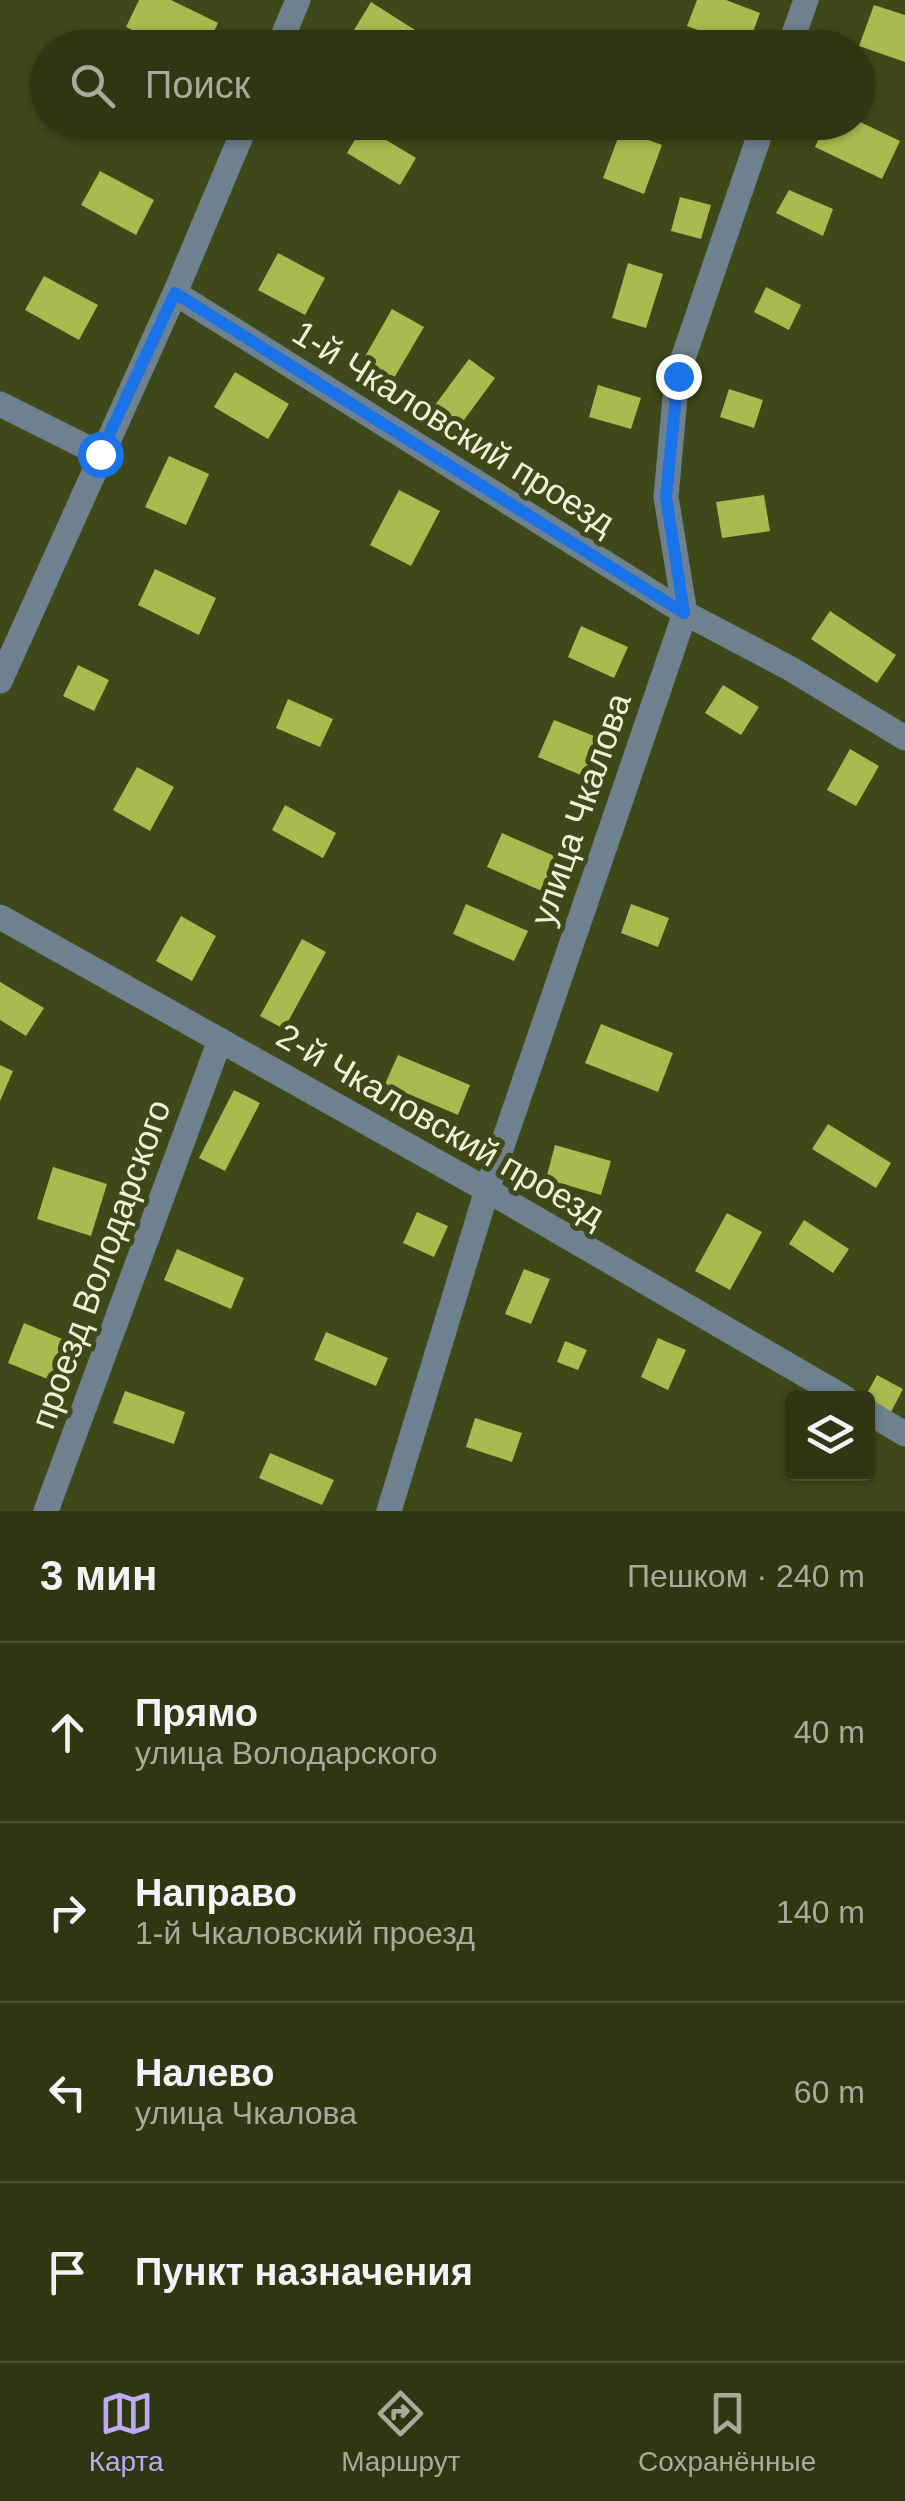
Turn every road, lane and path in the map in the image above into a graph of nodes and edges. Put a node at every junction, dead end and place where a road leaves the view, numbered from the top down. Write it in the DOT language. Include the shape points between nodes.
graph roads {
  1 [pos="298,0"];
  2 [pos="806,0"];
  3 [pos="286,30"];
  4 [pos="796,30"];
  5 [pos="239,140"];
  6 [pos="758,140"];
  7 [pos="175,293"];
  8 [pos="0,404"];
  9 [pos="100,454"];
  10 [pos="684,613"];
  11 [pos="0,680"];
  12 [pos="905,738"];
  13 [pos="0,917"];
  14 [pos="220,1040"];
  15 [pos="486,1190"];
  16 [pos="833,1391"];
  17 [pos="875,1416"];
  18 [pos="905,1434"];
  19 [pos="46,1511"];
  20 [pos="390,1511"];
  1 -- 3 [label="street"];
  2 -- 4 [label="street"];
  5 -- 7 [label="street"];
  6 -- 10 [label="street, улица Чкалова" via="678,376 666,497"];
  7 -- 9 [label="street"];
  7 -- 10 [label="street, 1-й Чкаловский проезд"];
  8 -- 9 [label="street"];
  9 -- 11 [label="street"];
  10 -- 12 [label="street, 1-й Чкаловский проезд"];
  10 -- 15 [label="street, улица Чкалова"];
  13 -- 14 [label="street, 2-й Чкаловский проезд"];
  14 -- 15 [label="street, 2-й Чкаловский проезд"];
  14 -- 19 [label="street, проезд Володарского"];
  15 -- 16 [label="street, 2-й Чкаловский проезд"];
  15 -- 20 [label="street, улица Чкалова"];
  17 -- 18 [label="street"];
}
